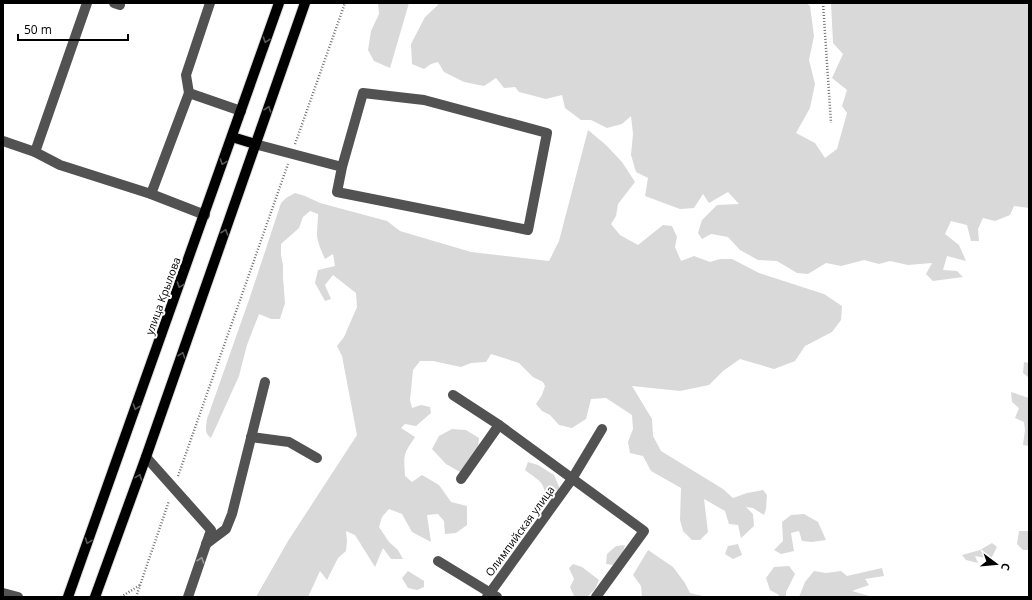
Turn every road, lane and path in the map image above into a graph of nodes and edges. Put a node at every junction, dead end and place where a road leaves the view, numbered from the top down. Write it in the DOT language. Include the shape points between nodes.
graph roads {
  1 [pos="87,3"];
  2 [pos="210,3"];
  3 [pos="279,3"];
  4 [pos="305,3"];
  5 [pos="345,3"];
  6 [pos="823,3"];
  7 [pos="189,93"];
  8 [pos="241,111"];
  9 [pos="832,123"];
  10 [pos="232,137"];
  11 [pos="3,141"];
  12 [pos="256,144"];
  13 [pos="35,152"];
  14 [pos="291,154"];
  15 [pos="342,167"];
  16 [pos="151,194"];
  17 [pos="205,214"];
  18 [pos="265,382"];
  19 [pos="453,395"];
  20 [pos="499,425"];
  21 [pos="602,429"];
  22 [pos="252,436"];
  23 [pos="146,457"];
  24 [pos="317,458"];
  25 [pos="461,478"];
  26 [pos="572,479"];
  27 [pos="174,488"];
  28 [pos="206,544"];
  29 [pos="438,561"];
  30 [pos="140,585"];
  31 [pos="3,593"];
  32 [pos="491,595"];
  33 [pos="18,597"];
  34 [pos="68,597"];
  35 [pos="96,597"];
  36 [pos="121,597"];
  37 [pos="136,597"];
  38 [pos="188,597"];
  39 [pos="596,597"];
  1 -- 13 [label="street"];
  2 -- 7 [label="street" via="186,76"];
  3 -- 8 [label="main road, улица Крылова, one-way"];
  12 -- 4 [label="main road, one-way"];
  5 -- 14 [label="path"];
  6 -- 9 [label="path"];
  7 -- 8 [label="street"];
  7 -- 16 [label="street"];
  8 -- 10 [label="main road, улица Крылова"];
  10 -- 12 [label="main road"];
  10 -- 17 [label="main road, улица Крылова, one-way"];
  11 -- 13 [label="street"];
  12 -- 14 [label="street"];
  23 -- 12 [label="main road, one-way"];
  13 -- 16 [label="street" via="60,165"];
  14 -- 15 [label="street"];
  14 -- 27 [label="path"];
  15 -- 15 [label="street" via="337,192 528,230 547,133 424,100 363,93"];
  16 -- 17 [label="street"];
  17 -- 34 [label="main road, улица Крылова, one-way"];
  18 -- 22 [label="street"];
  19 -- 20 [label="street"];
  20 -- 25 [label="street"];
  20 -- 26 [label="street"];
  21 -- 26 [label="street, Олимпийская улица"];
  22 -- 24 [label="street" via="289,442"];
  22 -- 28 [label="street" via="226,529"];
  23 -- 27 [label="street"];
  35 -- 23 [label="main road, one-way"];
  26 -- 32 [label="street, Олимпийская улица"];
  26 -- 39 [label="street" via="644,531"];
  27 -- 28 [label="street" via="211,530"];
  27 -- 30 [label="path"];
  38 -- 28 [label="street, one-way"];
  29 -- 32 [label="street"];
  30 -- 36 [label="path"];
  30 -- 37 [label="path"];
  31 -- 33 [label="street"];
}
